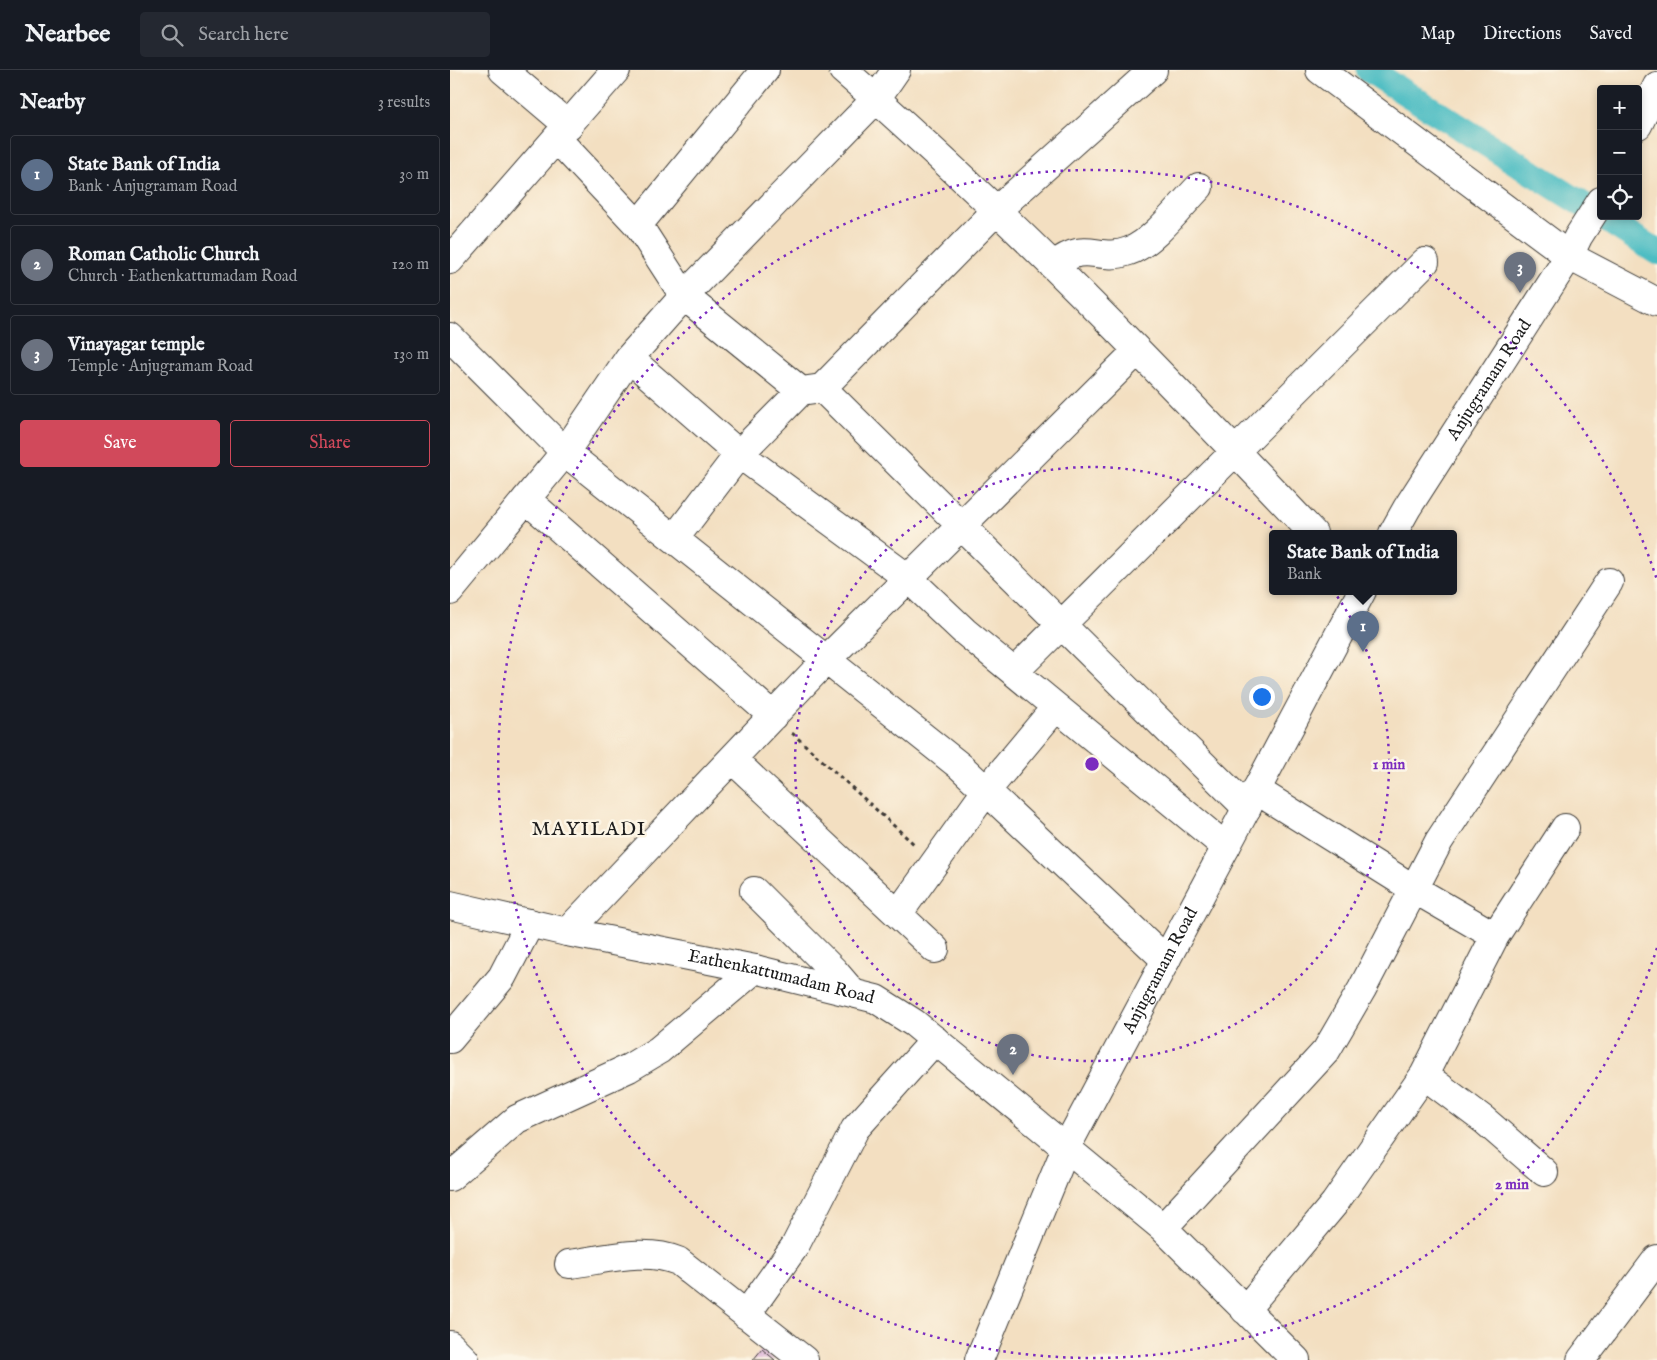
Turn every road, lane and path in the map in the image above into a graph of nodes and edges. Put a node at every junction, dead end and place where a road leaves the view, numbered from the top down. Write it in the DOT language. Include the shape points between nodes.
graph roads {
  1 [pos="503,70"];
  2 [pos="616,70"];
  3 [pos="765,70"];
  4 [pos="843,70"];
  5 [pos="896,70"];
  6 [pos="1152,70"];
  7 [pos="1320,70"];
  8 [pos="1657,86"];
  9 [pos="876,99"];
  10 [pos="1642,117"];
  11 [pos="563,132"];
  12 [pos="1199,187"];
  13 [pos="1597,207"];
  14 [pos="996,211"];
  15 [pos="638,225"];
  16 [pos="1573,246"];
  17 [pos="450,260"];
  18 [pos="1425,262"];
  19 [pos="1053,266"];
  20 [pos="684,296"];
  21 [pos="1657,302"];
  22 [pos="450,338"];
  23 [pos="1137,351"];
  24 [pos="629,358"];
  25 [pos="811,390"];
  26 [pos="1235,451"];
  27 [pos="565,452"];
  28 [pos="739,454"];
  29 [pos="526,499"];
  30 [pos="962,525"];
  31 [pos="1309,530"];
  32 [pos="1395,530"];
  33 [pos="675,538"];
  34 [pos="908,578"];
  35 [pos="1609,582"];
  36 [pos="450,591"];
  37 [pos="1360,595"];
  38 [pos="1061,624"];
  39 [pos="827,660"];
  40 [pos="1014,672"];
  41 [pos="1056,707"];
  42 [pos="773,716"];
  43 [pos="732,759"];
  44 [pos="986,791"];
  45 [pos="1252,799"];
  46 [pos="1565,828"];
  47 [pos="1226,846"];
  48 [pos="934,863"];
  49 [pos="1414,890"];
  50 [pos="754,891"];
  51 [pos="450,905"];
  52 [pos="898,914"];
  53 [pos="530,923"];
  54 [pos="567,932"];
  55 [pos="1495,936"];
  56 [pos="935,948"];
  57 [pos="1166,960"];
  58 [pos="755,969"];
  59 [pos="852,992"];
  60 [pos="450,1039"];
  61 [pos="935,1040"];
  62 [pos="1424,1075"];
  63 [pos="1066,1148"];
  64 [pos="1544,1172"];
  65 [pos="450,1177"];
  66 [pos="1163,1228"];
  67 [pos="1657,1259"];
  68 [pos="568,1264"];
  69 [pos="1245,1310"];
  70 [pos="746,1314"];
  71 [pos="450,1345"];
  72 [pos="464,1360"];
  73 [pos="804,1360"];
  74 [pos="979,1360"];
  75 [pos="1296,1360"];
  76 [pos="1581,1360"];
  1 -- 11 [label="street"];
  2 -- 11 [label="street"];
  3 -- 15 [label="street"];
  4 -- 9 [label="street"];
  5 -- 9 [label="street"];
  6 -- 14 [label="street"];
  7 -- 16 [label="street"];
  8 -- 10 [label="street"];
  9 -- 14 [label="street"];
  9 -- 20 [label="street"];
  11 -- 15 [label="street"];
  11 -- 17 [label="street"];
  12 -- 19 [label="street" via="1153,235 1131,251 1119,254 1082,251 1067,255"];
  13 -- 16 [label="street, Anjugramam Road"];
  14 -- 19 [label="street"];
  14 -- 25 [label="street"];
  15 -- 20 [label="street"];
  16 -- 21 [label="street"];
  16 -- 32 [label="street, Anjugramam Road"];
  18 -- 26 [label="street"];
  19 -- 23 [label="street"];
  20 -- 24 [label="street"];
  20 -- 25 [label="street"];
  22 -- 27 [label="street"];
  23 -- 26 [label="street"];
  23 -- 30 [label="street"];
  24 -- 27 [label="street"];
  24 -- 28 [label="street"];
  25 -- 28 [label="street"];
  25 -- 30 [label="street"];
  26 -- 31 [label="street"];
  26 -- 38 [label="street"];
  27 -- 29 [label="street"];
  27 -- 33 [label="street"];
  28 -- 33 [label="street"];
  28 -- 34 [label="street"];
  29 -- 36 [label="street"];
  29 -- 42 [label="street"];
  30 -- 34 [label="street"];
  30 -- 38 [label="street"];
  33 -- 39 [label="street"];
  34 -- 39 [label="street"];
  34 -- 40 [label="street"];
  35 -- 49 [label="street" via="1439,841"];
  37 -- 45 [label="street, Anjugramam Road"];
  38 -- 40 [label="street"];
  38 -- 45 [label="street"];
  39 -- 42 [label="street"];
  39 -- 44 [label="street" via="961,767"];
  40 -- 41 [label="street"];
  41 -- 44 [label="street"];
  41 -- 47 [label="street"];
  42 -- 43 [label="street"];
  42 -- 48 [label="path"];
  43 -- 52 [label="street"];
  43 -- 54 [label="street"];
  44 -- 48 [label="street"];
  44 -- 57 [label="street"];
  45 -- 47 [label="street, Anjugramam Road"];
  45 -- 49 [label="street"];
  46 -- 55 [label="street"];
  47 -- 57 [label="street, Anjugramam Road"];
  48 -- 52 [label="street"];
  49 -- 55 [label="street"];
  49 -- 66 [label="street" via="1326,1051"];
  50 -- 59 [label="street"];
  51 -- 53 [label="street, Eathenkattumadam Road"];
  52 -- 56 [label="street"];
  53 -- 54 [label="street, Eathenkattumadam Road"];
  53 -- 60 [label="street" via="502,977"];
  54 -- 58 [label="street, Eathenkattumadam Road"];
  55 -- 62 [label="street"];
  57 -- 63 [label="street, Anjugramam Road"];
  58 -- 59 [label="street, Eathenkattumadam Road"];
  58 -- 65 [label="street" via="659,1050 629,1068 516,1119"];
  59 -- 61 [label="street, Eathenkattumadam Road" via="894,1008"];
  61 -- 63 [label="street, Eathenkattumadam Road"];
  61 -- 70 [label="street" via="855,1129 796,1246"];
  62 -- 64 [label="street" via="1484,1120"];
  62 -- 69 [label="street" via="1334,1204"];
  63 -- 66 [label="street, Eathenkattumadam Road"];
  63 -- 74 [label="street, Anjugramam Road"];
  66 -- 69 [label="street, Eathenkattumadam Road"];
  67 -- 76 [label="street"];
  68 -- 70 [label="street" via="647,1254 666,1256 678,1261"];
  69 -- 75 [label="street, Eathenkattumadam Road"];
  70 -- 73 [label="street"];
  71 -- 72 [label="street"];
}
